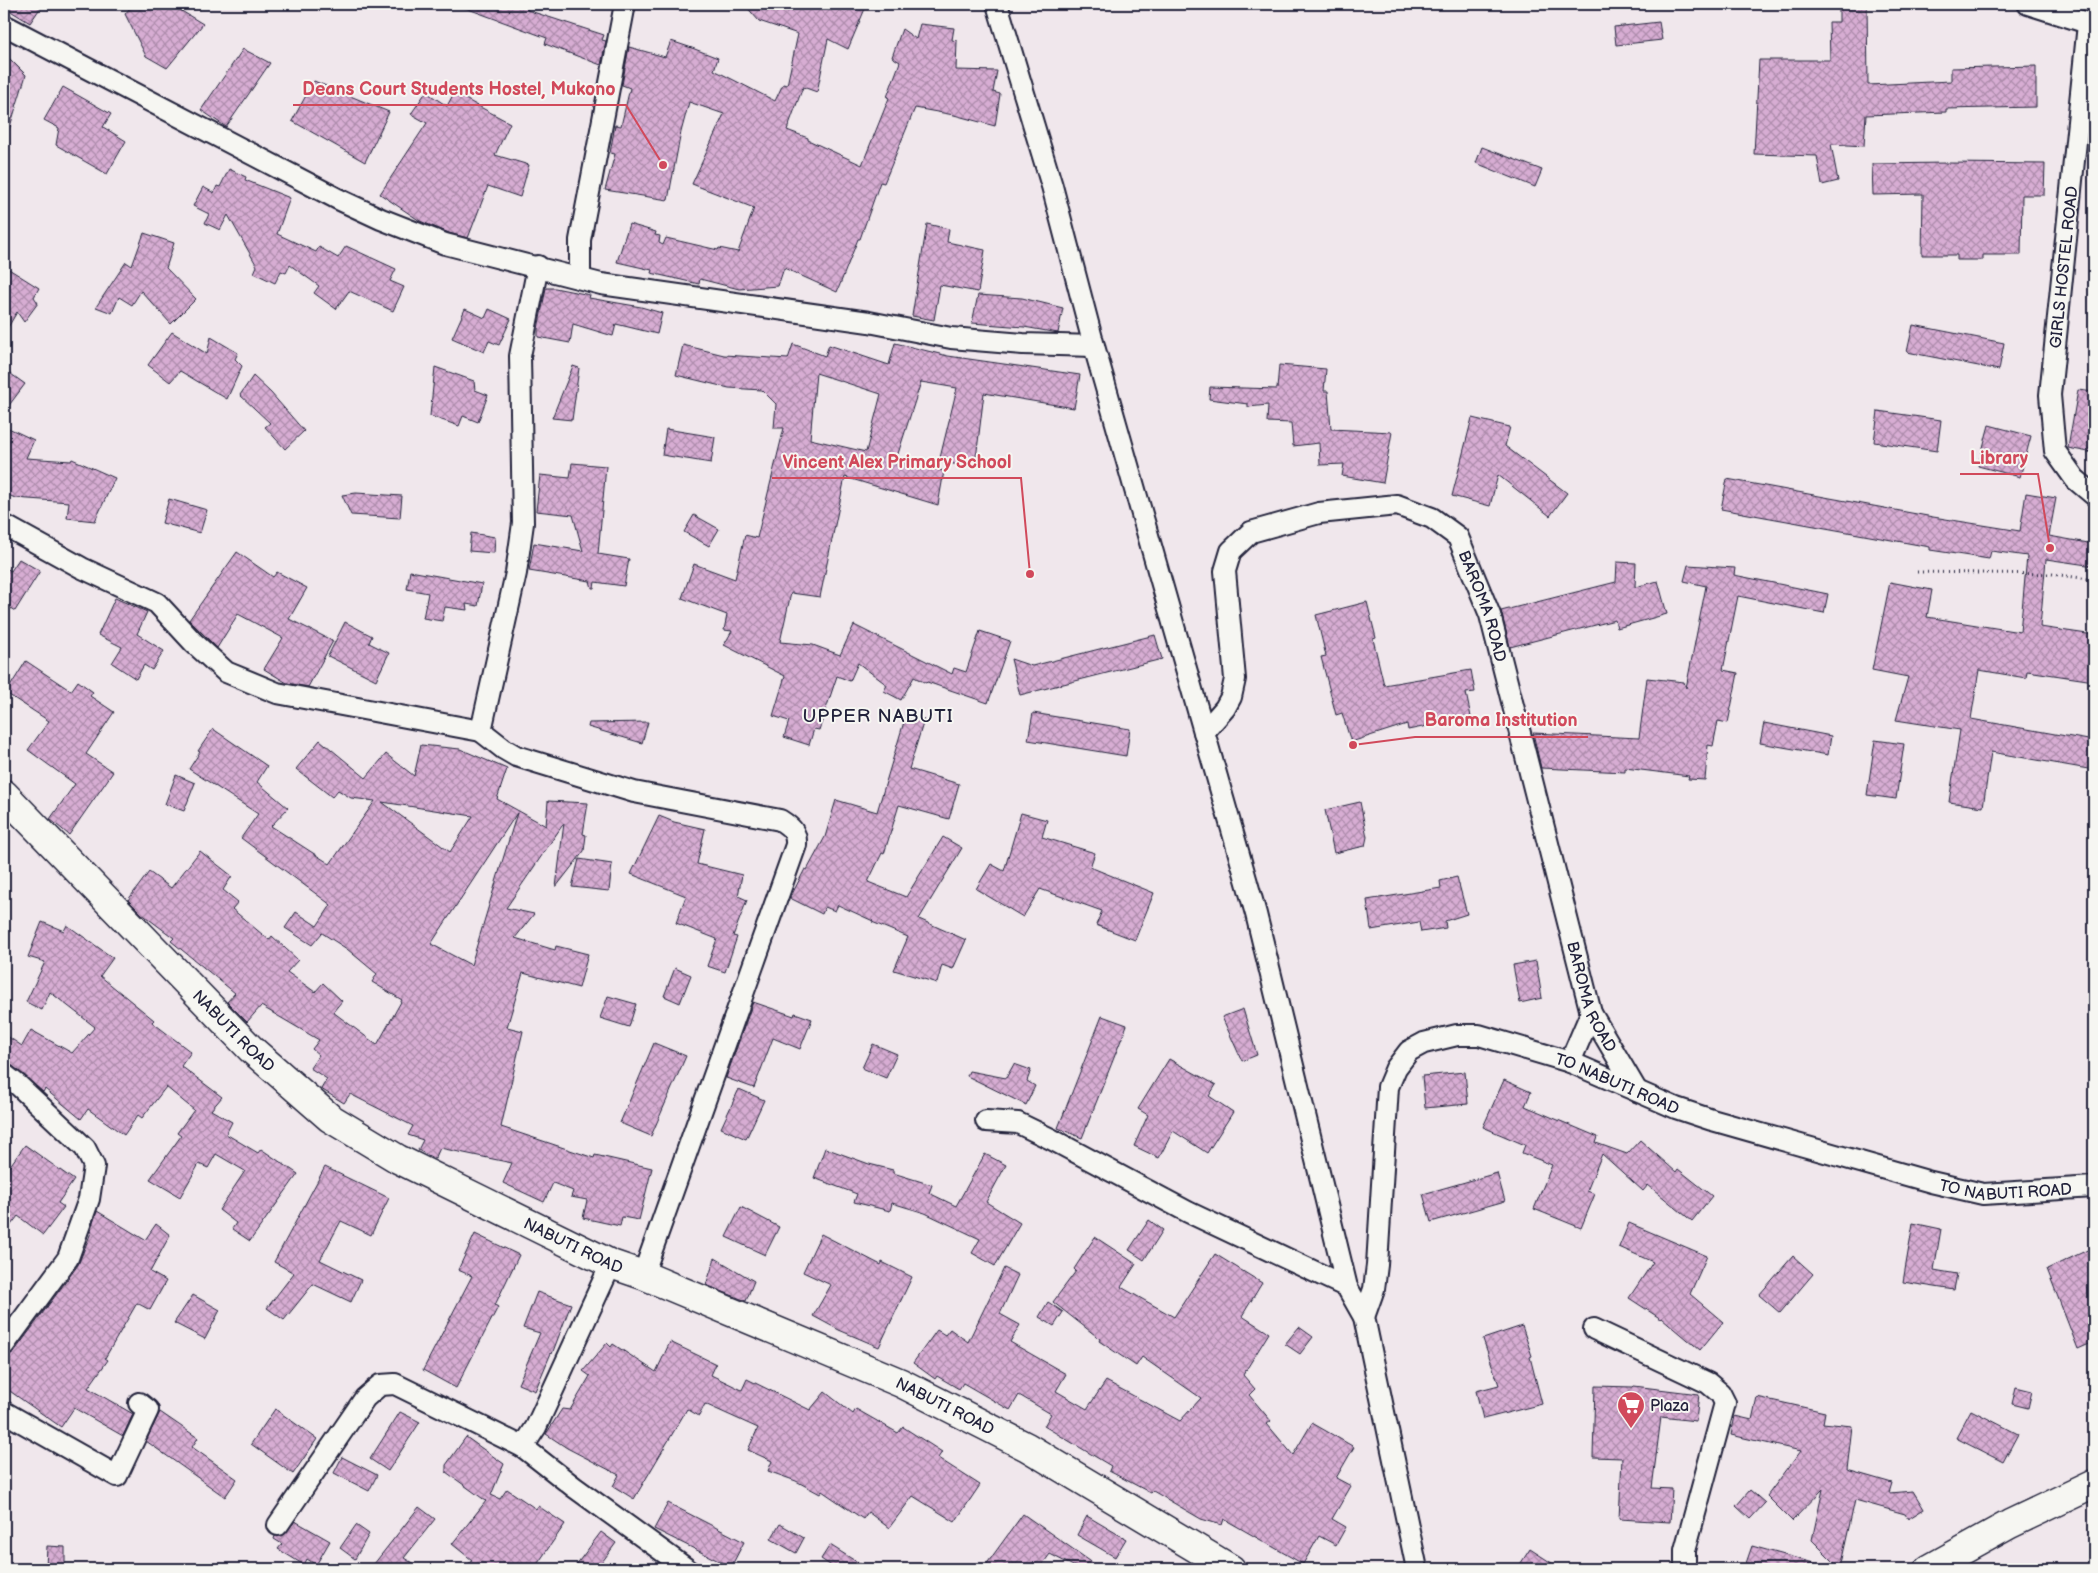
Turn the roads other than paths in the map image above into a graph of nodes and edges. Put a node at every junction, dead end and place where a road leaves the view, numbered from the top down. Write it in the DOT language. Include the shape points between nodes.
graph roads {
  1 [pos="625,4"];
  2 [pos="997,4"];
  3 [pos="2028,4"];
  4 [pos="2091,24"];
  5 [pos="4,25"];
  6 [pos="538,266"];
  7 [pos="580,278"];
  8 [pos="1094,346"];
  9 [pos="2094,494"];
  10 [pos="4,525"];
  11 [pos="481,731"];
  12 [pos="1204,732"];
  13 [pos="4,794"];
  14 [pos="1591,1013"];
  15 [pos="1570,1062"];
  16 [pos="4,1074"];
  17 [pos="1637,1091"];
  18 [pos="986,1121"];
  19 [pos="2094,1187"];
  20 [pos="611,1264"];
  21 [pos="643,1275"];
  22 [pos="1347,1287"];
  23 [pos="1364,1317"];
  24 [pos="1594,1329"];
  25 [pos="4,1345"];
  26 [pos="139,1403"];
  27 [pos="4,1412"];
  28 [pos="523,1447"];
  29 [pos="2094,1484"];
  30 [pos="278,1525"];
  31 [pos="687,1569"];
  32 [pos="1231,1569"];
  33 [pos="1417,1569"];
  34 [pos="1685,1569"];
  35 [pos="1929,1569"];
  1 -- 7 [label="street" via="580,240"];
  2 -- 8 [label="street" via="1052,186"];
  3 -- 4 [label="street"];
  4 -- 9 [label="street, GIRLS HOSTEL ROAD" via="2050,395 2055,451 2074,479"];
  5 -- 6 [label="street" via="381,219 445,244"];
  6 -- 7 [label="street"];
  6 -- 11 [label="street" via="520,356 523,523 516,573"];
  7 -- 8 [label="street" via="689,298 869,322 951,338"];
  8 -- 12 [label="street"];
  10 -- 11 [label="street" via="82,568 157,603 226,672 247,682 277,693"];
  11 -- 21 [label="street" via="516,756 634,792 780,820 790,826 797,837"];
  12 -- 14 [label="street, BAROMA ROAD" via="1231,697 1235,679 1225,571 1231,551 1251,532 1319,513 1397,505 1432,518 1458,537 1490,616"];
  12 -- 22 [label="street" via="1256,914"];
  13 -- 20 [label="street, NABUTI ROAD" via="251,1049 330,1118 398,1159"];
  14 -- 15 [label="street"];
  14 -- 17 [label="street, BAROMA ROAD"];
  15 -- 17 [label="street, TO NABUTI ROAD"];
  15 -- 23 [label="street, TO NABUTI ROAD" via="1480,1035 1456,1035 1424,1043 1409,1051 1388,1086 1377,1265 1374,1289"];
  16 -- 25 [label="street" via="85,1148 94,1166 89,1198 68,1258"];
  17 -- 19 [label="street, TO NABUTI ROAD" via="1712,1120 1983,1194"];
  18 -- 22 [label="street" via="1018,1123 1188,1212"];
  20 -- 21 [label="street, NABUTI ROAD"];
  20 -- 28 [label="street" via="536,1427"];
  21 -- 32 [label="street, NABUTI ROAD" via="909,1387 1027,1446"];
  22 -- 23 [label="street"];
  23 -- 33 [label="street"];
  24 -- 34 [label="street" via="1708,1383 1720,1393 1725,1403 1685,1550"];
  26 -- 27 [label="street" via="148,1410 117,1476"];
  28 -- 30 [label="street" via="395,1384 380,1385 365,1398"];
  28 -- 31 [label="street"];
  29 -- 35 [label="street" via="2010,1524"];
}
